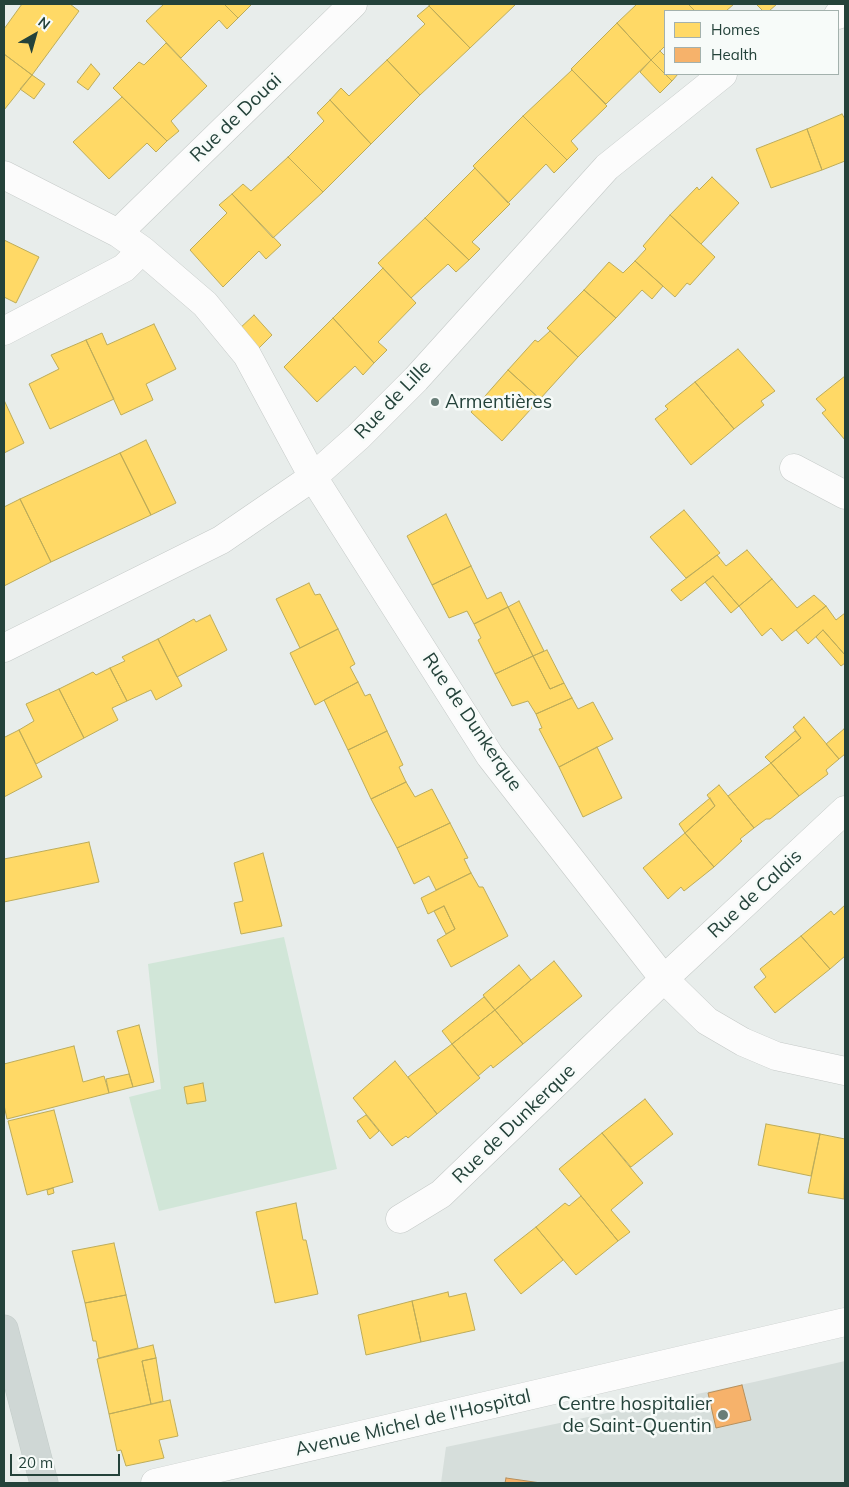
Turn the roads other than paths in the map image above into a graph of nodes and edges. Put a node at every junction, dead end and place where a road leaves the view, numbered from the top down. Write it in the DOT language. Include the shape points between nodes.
graph roads {
  1 [pos="353,4"];
  2 [pos="722,75"];
  3 [pos="4,175"];
  4 [pos="118,233"];
  5 [pos="142,250"];
  6 [pos="4,331"];
  7 [pos="794,468"];
  8 [pos="313,477"];
  9 [pos="845,495"];
  10 [pos="4,648"];
  11 [pos="845,810"];
  12 [pos="664,979"];
  13 [pos="845,1071"];
  14 [pos="400,1219"];
  15 [pos="845,1322"];
  16 [pos="4,1329"];
  17 [pos="44,1483"];
  18 [pos="155,1483"];
  1 -- 4 [label="street, Rue de Douai"];
  2 -- 8 [label="street, Rue de Lille" via="607,167 416,379"];
  3 -- 4 [label="street, Rue de Dunkerque"];
  4 -- 5 [label="street, Rue de Dunkerque"];
  5 -- 6 [label="street" via="124,268"];
  5 -- 8 [label="street, Rue de Dunkerque" via="205,304 247,355"];
  7 -- 9 [label="street"];
  8 -- 10 [label="street, Rue de Lille" via="222,540"];
  8 -- 12 [label="street, Rue de Dunkerque" via="490,756"];
  11 -- 12 [label="street, Rue de Calais"];
  12 -- 13 [label="street, Rue de Dunkerque" via="707,1021 743,1042 776,1056"];
  12 -- 14 [label="street, Rue de Dunkerque" via="441,1194"];
  15 -- 18 [label="street, Avenue Michel de l'Hospital"];
  16 -- 17 [label="main road"];
}
